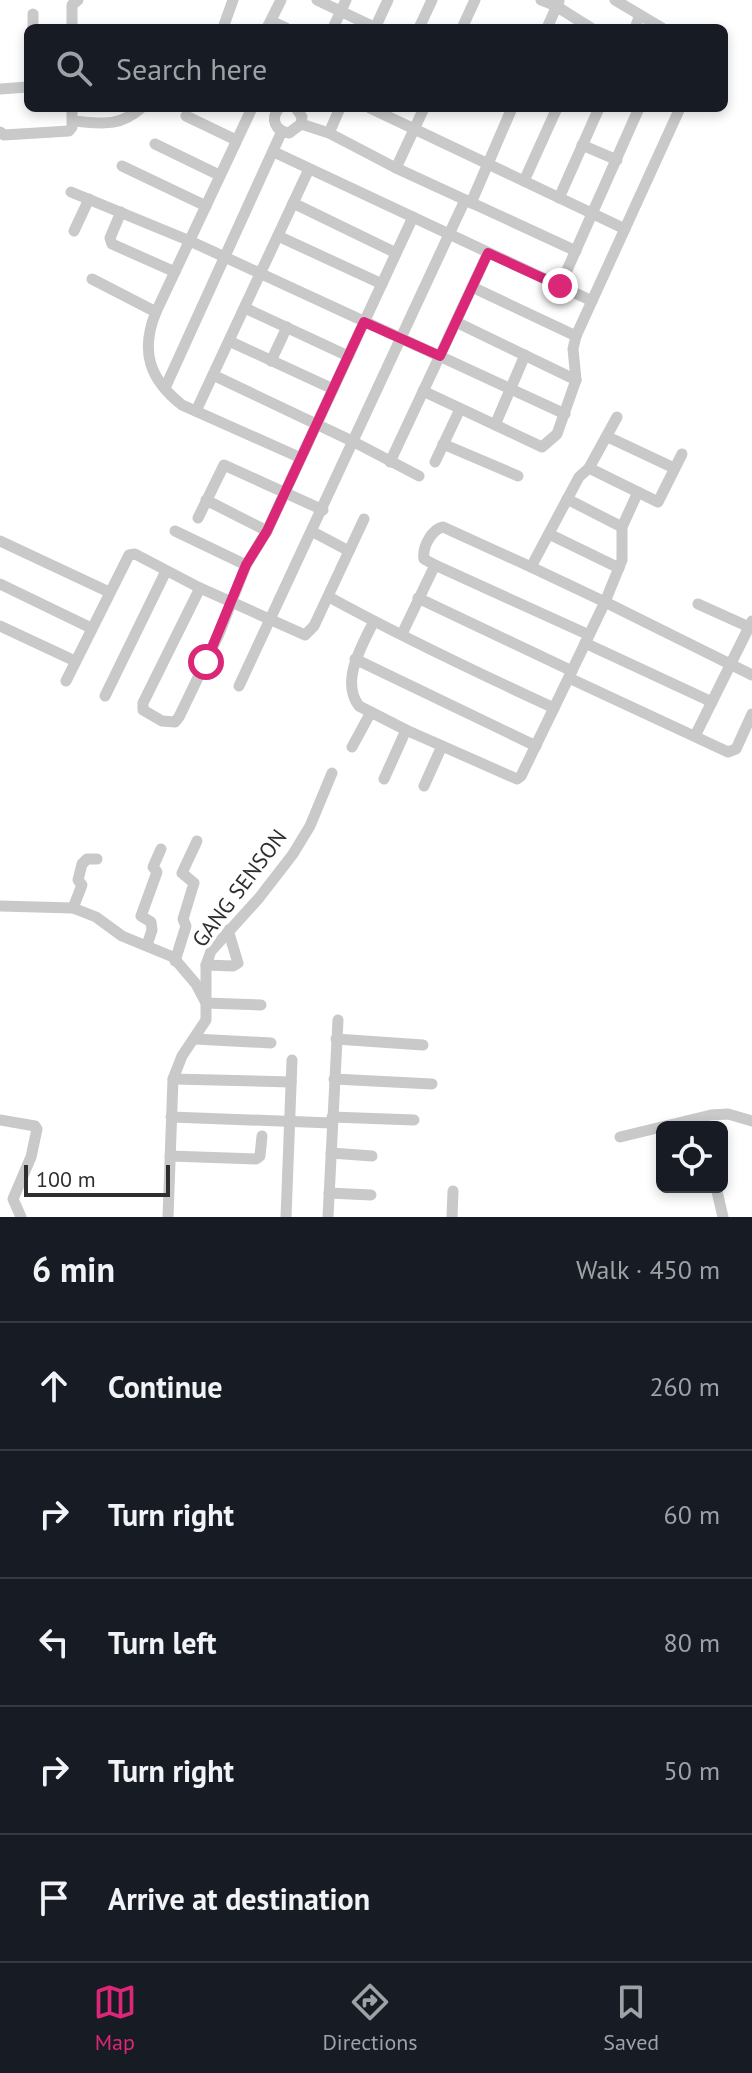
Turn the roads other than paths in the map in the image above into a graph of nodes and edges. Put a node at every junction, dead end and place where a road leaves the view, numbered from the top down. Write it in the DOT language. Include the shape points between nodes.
graph roads {
  1 [pos="78,0"];
  2 [pos="233,0"];
  3 [pos="281,0"];
  4 [pos="317,0"];
  5 [pos="388,0"];
  6 [pos="432,0"];
  7 [pos="475,0"];
  8 [pos="541,0"];
  9 [pos="615,0"];
  10 [pos="558,3"];
  11 [pos="343,6"];
  12 [pos="33,14"];
  13 [pos="640,15"];
  14 [pos="33,24"];
  15 [pos="72,24"];
  16 [pos="224,24"];
  17 [pos="269,24"];
  18 [pos="370,24"];
  19 [pos="378,24"];
  20 [pos="421,24"];
  21 [pos="464,24"];
  22 [pos="549,24"];
  23 [pos="586,24"];
  24 [pos="637,24"];
  25 [pos="655,24"];
  26 [pos="24,87"];
  27 [pos="0,89"];
  28 [pos="72,112"];
  29 [pos="136,112"];
  30 [pos="250,112"];
  31 [pos="274,112"];
  32 [pos="300,112"];
  33 [pos="338,112"];
  34 [pos="381,112"];
  35 [pos="422,112"];
  36 [pos="510,112"];
  37 [pos="555,112"];
  38 [pos="597,112"];
  39 [pos="637,112"];
  40 [pos="678,112"];
  41 [pos="186,116"];
  42 [pos="73,121"];
  43 [pos="301,124"];
  44 [pos="414,129"];
  45 [pos="282,131"];
  46 [pos="0,132"];
  47 [pos="329,133"];
  48 [pos="236,140"];
  49 [pos="155,144"];
  50 [pos="582,145"];
  51 [pos="274,152"];
  52 [pos="617,160"];
  53 [pos="488,164"];
  54 [pos="122,166"];
  55 [pos="396,168"];
  56 [pos="309,169"];
  57 [pos="219,175"];
  58 [pos="524,181"];
  59 [pos="71,192"];
  60 [pos="559,198"];
  61 [pos="89,199"];
  62 [pos="468,201"];
  63 [pos="293,203"];
  64 [pos="206,206"];
  65 [pos="121,212"];
  66 [pos="593,214"];
  67 [pos="413,217"];
  68 [pos="625,229"];
  69 [pos="74,231"];
  70 [pos="449,234"];
  71 [pos="278,236"];
  72 [pos="190,241"];
  73 [pos="576,251"];
  74 [pos="396,253"];
  75 [pos="488,253"];
  76 [pos="226,257"];
  77 [pos="175,272"];
  78 [pos="260,274"];
  79 [pos="92,279"];
  80 [pos="382,284"];
  81 [pos="560,286"];
  82 [pos="472,287"];
  83 [pos="592,301"];
  84 [pos="245,308"];
  85 [pos="156,312"];
  86 [pos="364,322"];
  87 [pos="456,322"];
  88 [pos="287,327"];
  89 [pos="576,336"];
  90 [pos="401,339"];
  91 [pos="229,341"];
  92 [pos="525,355"];
  93 [pos="348,356"];
  94 [pos="440,356"];
  95 [pos="271,361"];
  96 [pos="213,375"];
  97 [pos="576,380"];
  98 [pos="165,388"];
  99 [pos="333,389"];
  100 [pos="510,389"];
  101 [pos="423,391"];
  102 [pos="460,409"];
  103 [pos="196,411"];
  104 [pos="565,414"];
  105 [pos="617,417"];
  106 [pos="317,424"];
  107 [pos="495,425"];
  108 [pos="608,437"];
  109 [pos="354,442"];
  110 [pos="443,444"];
  111 [pos="682,454"];
  112 [pos="301,458"];
  113 [pos="390,462"];
  114 [pos="435,462"];
  115 [pos="589,468"];
  116 [pos="674,468"];
  117 [pos="419,476"];
  118 [pos="518,476"];
  119 [pos="285,492"];
  120 [pos="638,492"];
  121 [pos="567,499"];
  122 [pos="206,500"];
  123 [pos="323,510"];
  124 [pos="198,518"];
  125 [pos="364,519"];
  126 [pos="622,527"];
  127 [pos="175,531"];
  128 [pos="267,531"];
  129 [pos="313,532"];
  130 [pos="549,534"];
  131 [pos="0,541"];
  132 [pos="349,551"];
  133 [pos="246,565"];
  134 [pos="435,565"];
  135 [pos="531,567"];
  136 [pos="619,568"];
  137 [pos="166,571"];
  138 [pos="0,584"];
  139 [pos="200,588"];
  140 [pos="109,592"];
  141 [pos="329,597"];
  142 [pos="418,598"];
  143 [pos="232,600"];
  144 [pos="605,602"];
  145 [pos="698,604"];
  146 [pos="270,620"];
  147 [pos="373,623"];
  148 [pos="750,624"];
  149 [pos="0,626"];
  150 [pos="91,628"];
  151 [pos="402,634"];
  152 [pos="587,639"];
  153 [pos="355,659"];
  154 [pos="75,661"];
  155 [pos="730,664"];
  156 [pos="571,675"];
  157 [pos="752,675"];
  158 [pos="66,681"];
  159 [pos="239,686"];
  160 [pos="105,696"];
  161 [pos="712,702"];
  162 [pos="554,708"];
  163 [pos="371,712"];
  164 [pos="752,714"];
  165 [pos="406,730"];
  166 [pos="695,736"];
  167 [pos="442,746"];
  168 [pos="536,746"];
  169 [pos="352,747"];
  170 [pos="332,773"];
  171 [pos="384,779"];
  172 [pos="424,786"];
  173 [pos="197,841"];
  174 [pos="161,849"];
  175 [pos="97,859"];
  176 [pos="0,906"];
  177 [pos="73,908"];
  178 [pos="228,930"];
  179 [pos="147,945"];
  180 [pos="175,961"];
  181 [pos="206,965"];
  182 [pos="206,1003"];
  183 [pos="261,1005"];
  184 [pos="338,1020"];
  185 [pos="195,1039"];
  186 [pos="336,1039"];
  187 [pos="271,1043"];
  188 [pos="423,1045"];
  189 [pos="292,1060"];
  190 [pos="173,1079"];
  191 [pos="334,1079"];
  192 [pos="291,1082"];
  193 [pos="432,1084"];
  194 [pos="171,1117"];
  195 [pos="0,1120"];
  196 [pos="332,1120"];
  197 [pos="414,1120"];
  198 [pos="290,1121"];
  199 [pos="752,1121"];
  200 [pos="262,1136"];
  201 [pos="620,1137"];
  202 [pos="331,1153"];
  203 [pos="170,1156"];
  204 [pos="372,1156"];
  205 [pos="453,1191"];
  206 [pos="329,1193"];
  207 [pos="717,1193"];
  208 [pos="371,1195"];
  209 [pos="21,1217"];
  210 [pos="168,1217"];
  211 [pos="286,1217"];
  212 [pos="328,1217"];
  213 [pos="452,1217"];
  214 [pos="723,1217"];
  1 -- 15 [label="street" via="72,5"];
  2 -- 16 [label="street"];
  3 -- 17 [label="street"];
  4 -- 11 [label="street"];
  5 -- 19 [label="street"];
  6 -- 20 [label="street"];
  7 -- 21 [label="street"];
  8 -- 10 [label="street"];
  9 -- 13 [label="street"];
  10 -- 22 [label="street"];
  10 -- 23 [label="street"];
  11 -- 18 [label="street"];
  12 -- 14 [label="street"];
  13 -- 24 [label="street"];
  13 -- 25 [label="street"];
  26 -- 27 [label="street"];
  28 -- 42 [label="street"];
  29 -- 42 [label="street" via="116,123"];
  30 -- 48 [label="street"];
  31 -- 45 [label="street"];
  32 -- 43 [label="street"];
  33 -- 47 [label="street"];
  34 -- 44 [label="street"];
  35 -- 44 [label="street"];
  36 -- 53 [label="street"];
  37 -- 58 [label="street"];
  38 -- 50 [label="street"];
  39 -- 52 [label="street"];
  40 -- 68 [label="street"];
  41 -- 48 [label="street"];
  42 -- 46 [label="street" via="68,132"];
  43 -- 45 [label="street" via="293,132"];
  43 -- 47 [label="street"];
  44 -- 53 [label="street"];
  44 -- 55 [label="street"];
  45 -- 51 [label="street"];
  47 -- 55 [label="street"];
  48 -- 57 [label="street"];
  49 -- 57 [label="street"];
  50 -- 52 [label="street"];
  50 -- 60 [label="street"];
  51 -- 56 [label="street"];
  51 -- 76 [label="street"];
  52 -- 66 [label="street"];
  53 -- 58 [label="street"];
  53 -- 62 [label="street"];
  54 -- 64 [label="street"];
  55 -- 62 [label="street"];
  56 -- 63 [label="street"];
  56 -- 67 [label="street"];
  57 -- 64 [label="street"];
  58 -- 60 [label="street"];
  59 -- 61 [label="street"];
  60 -- 66 [label="street"];
  61 -- 65 [label="street"];
  61 -- 69 [label="street"];
  62 -- 70 [label="street"];
  62 -- 73 [label="street"];
  63 -- 71 [label="street"];
  63 -- 74 [label="street"];
  64 -- 72 [label="street"];
  65 -- 72 [label="street"];
  65 -- 77 [label="street" via="110,242"];
  66 -- 68 [label="street"];
  66 -- 73 [label="street"];
  67 -- 70 [label="street"];
  67 -- 74 [label="street"];
  68 -- 83 [label="street"];
  70 -- 75 [label="street"];
  70 -- 90 [label="street"];
  71 -- 78 [label="street"];
  71 -- 80 [label="street"];
  72 -- 76 [label="street"];
  72 -- 77 [label="street"];
  73 -- 81 [label="street"];
  74 -- 80 [label="street"];
  75 -- 81 [label="street"];
  75 -- 82 [label="street"];
  76 -- 78 [label="street"];
  76 -- 98 [label="street"];
  77 -- 85 [label="street"];
  78 -- 84 [label="street"];
  78 -- 86 [label="street"];
  79 -- 85 [label="street"];
  80 -- 86 [label="street"];
  81 -- 83 [label="street"];
  82 -- 87 [label="street"];
  82 -- 89 [label="street"];
  83 -- 89 [label="street"];
  84 -- 88 [label="street"];
  84 -- 91 [label="street"];
  85 -- 98 [label="street" via="146,350"];
  86 -- 90 [label="street"];
  86 -- 93 [label="street"];
  87 -- 92 [label="street"];
  87 -- 94 [label="street"];
  88 -- 93 [label="street"];
  88 -- 95 [label="street"];
  89 -- 97 [label="street"];
  90 -- 94 [label="street"];
  90 -- 109 [label="street"];
  91 -- 95 [label="street"];
  91 -- 96 [label="street"];
  92 -- 97 [label="street"];
  92 -- 100 [label="street"];
  93 -- 99 [label="street"];
  94 -- 100 [label="street"];
  94 -- 101 [label="street"];
  95 -- 99 [label="street"];
  96 -- 103 [label="street"];
  96 -- 106 [label="street"];
  97 -- 104 [label="street"];
  98 -- 103 [label="street"];
  99 -- 106 [label="street"];
  100 -- 104 [label="street"];
  100 -- 107 [label="street"];
  101 -- 102 [label="street"];
  101 -- 113 [label="street"];
  102 -- 107 [label="street"];
  102 -- 110 [label="street"];
  103 -- 112 [label="street"];
  104 -- 107 [label="street" via="555,437 542,447"];
  105 -- 108 [label="street"];
  106 -- 109 [label="street"];
  106 -- 112 [label="street"];
  108 -- 115 [label="street"];
  108 -- 116 [label="street"];
  109 -- 113 [label="street"];
  109 -- 123 [label="street"];
  110 -- 114 [label="street"];
  110 -- 118 [label="street"];
  111 -- 116 [label="street"];
  112 -- 119 [label="street"];
  113 -- 117 [label="street"];
  115 -- 120 [label="street"];
  115 -- 121 [label="street"];
  116 -- 120 [label="street" via="658,502"];
  119 -- 122 [label="street" via="224,465"];
  119 -- 123 [label="street"];
  119 -- 128 [label="street"];
  120 -- 126 [label="street"];
  121 -- 126 [label="street"];
  121 -- 130 [label="street"];
  122 -- 124 [label="street"];
  122 -- 128 [label="street"];
  123 -- 129 [label="street"];
  125 -- 132 [label="street"];
  126 -- 136 [label="street"];
  127 -- 133 [label="street"];
  128 -- 133 [label="street"];
  129 -- 132 [label="street"];
  129 -- 146 [label="street"];
  130 -- 135 [label="street"];
  130 -- 136 [label="street"];
  131 -- 140 [label="street"];
  132 -- 141 [label="street"];
  133 -- 143 [label="street"];
  134 -- 135 [label="street" via="424,559 423,551 436,529 443,527"];
  134 -- 142 [label="street"];
  134 -- 152 [label="street"];
  135 -- 144 [label="street"];
  136 -- 144 [label="street"];
  137 -- 139 [label="street"];
  137 -- 140 [label="street" via="129,555"];
  137 -- 160 [label="street"];
  138 -- 150 [label="street"];
  139 -- 143 [label="street"];
  139 -- 143 [label="street" via="142,706 162,721 179,717"];
  140 -- 150 [label="street"];
  141 -- 146 [label="street" via="305,635"];
  141 -- 147 [label="street"];
  142 -- 151 [label="street"];
  142 -- 156 [label="street"];
  143 -- 146 [label="street"];
  144 -- 152 [label="street"];
  144 -- 155 [label="street"];
  145 -- 148 [label="street"];
  146 -- 159 [label="street"];
  147 -- 151 [label="street"];
  147 -- 153 [label="street"];
  148 -- 155 [label="street"];
  149 -- 154 [label="street"];
  150 -- 154 [label="street"];
  151 -- 162 [label="street"];
  152 -- 156 [label="street"];
  152 -- 161 [label="street"];
  153 -- 163 [label="street" via="355,700"];
  153 -- 168 [label="street"];
  154 -- 158 [label="street"];
  155 -- 157 [label="street"];
  155 -- 161 [label="street"];
  156 -- 162 [label="street"];
  156 -- 166 [label="street"];
  161 -- 166 [label="street"];
  162 -- 168 [label="street"];
  163 -- 165 [label="street"];
  163 -- 169 [label="street"];
  164 -- 166 [label="street" via="734,751"];
  165 -- 167 [label="street"];
  165 -- 171 [label="street"];
  167 -- 168 [label="street" via="517,779"];
  167 -- 172 [label="street"];
  170 -- 178 [label="street, GANG SENSON" via="293,854"];
  173 -- 180 [label="street" via="182,873 194,883"];
  174 -- 179 [label="street" via="153,867 156,880 141,916 151,922"];
  175 -- 177 [label="street" via="82,864 82,885"];
  176 -- 177 [label="street"];
  177 -- 179 [label="street"];
  178 -- 181 [label="street, GANG SENSON"];
  178 -- 181 [label="street" via="238,963"];
  179 -- 180 [label="street"];
  180 -- 182 [label="street"];
  181 -- 182 [label="street, GANG SENSON"];
  182 -- 183 [label="street"];
  182 -- 185 [label="street, GANG SENSON" via="206,1020"];
  184 -- 186 [label="street"];
  185 -- 187 [label="street"];
  185 -- 190 [label="street, GANG SENSON"];
  186 -- 188 [label="street"];
  186 -- 191 [label="street"];
  189 -- 192 [label="street"];
  190 -- 192 [label="street"];
  190 -- 194 [label="street, GANG SENSON"];
  191 -- 193 [label="street"];
  191 -- 196 [label="street"];
  192 -- 198 [label="street"];
  194 -- 198 [label="street"];
  194 -- 203 [label="street, GANG SENSON"];
  195 -- 209 [label="street" via="37,1129 13,1199"];
  196 -- 197 [label="street"];
  196 -- 198 [label="street"];
  196 -- 202 [label="street"];
  198 -- 211 [label="street"];
  199 -- 201 [label="street" via="711,1115"];
  200 -- 203 [label="street" via="256,1159"];
  202 -- 204 [label="street"];
  202 -- 206 [label="street"];
  203 -- 210 [label="street, GANG SENSON"];
  205 -- 213 [label="street"];
  206 -- 208 [label="street"];
  206 -- 212 [label="street"];
  207 -- 214 [label="street"];
}
